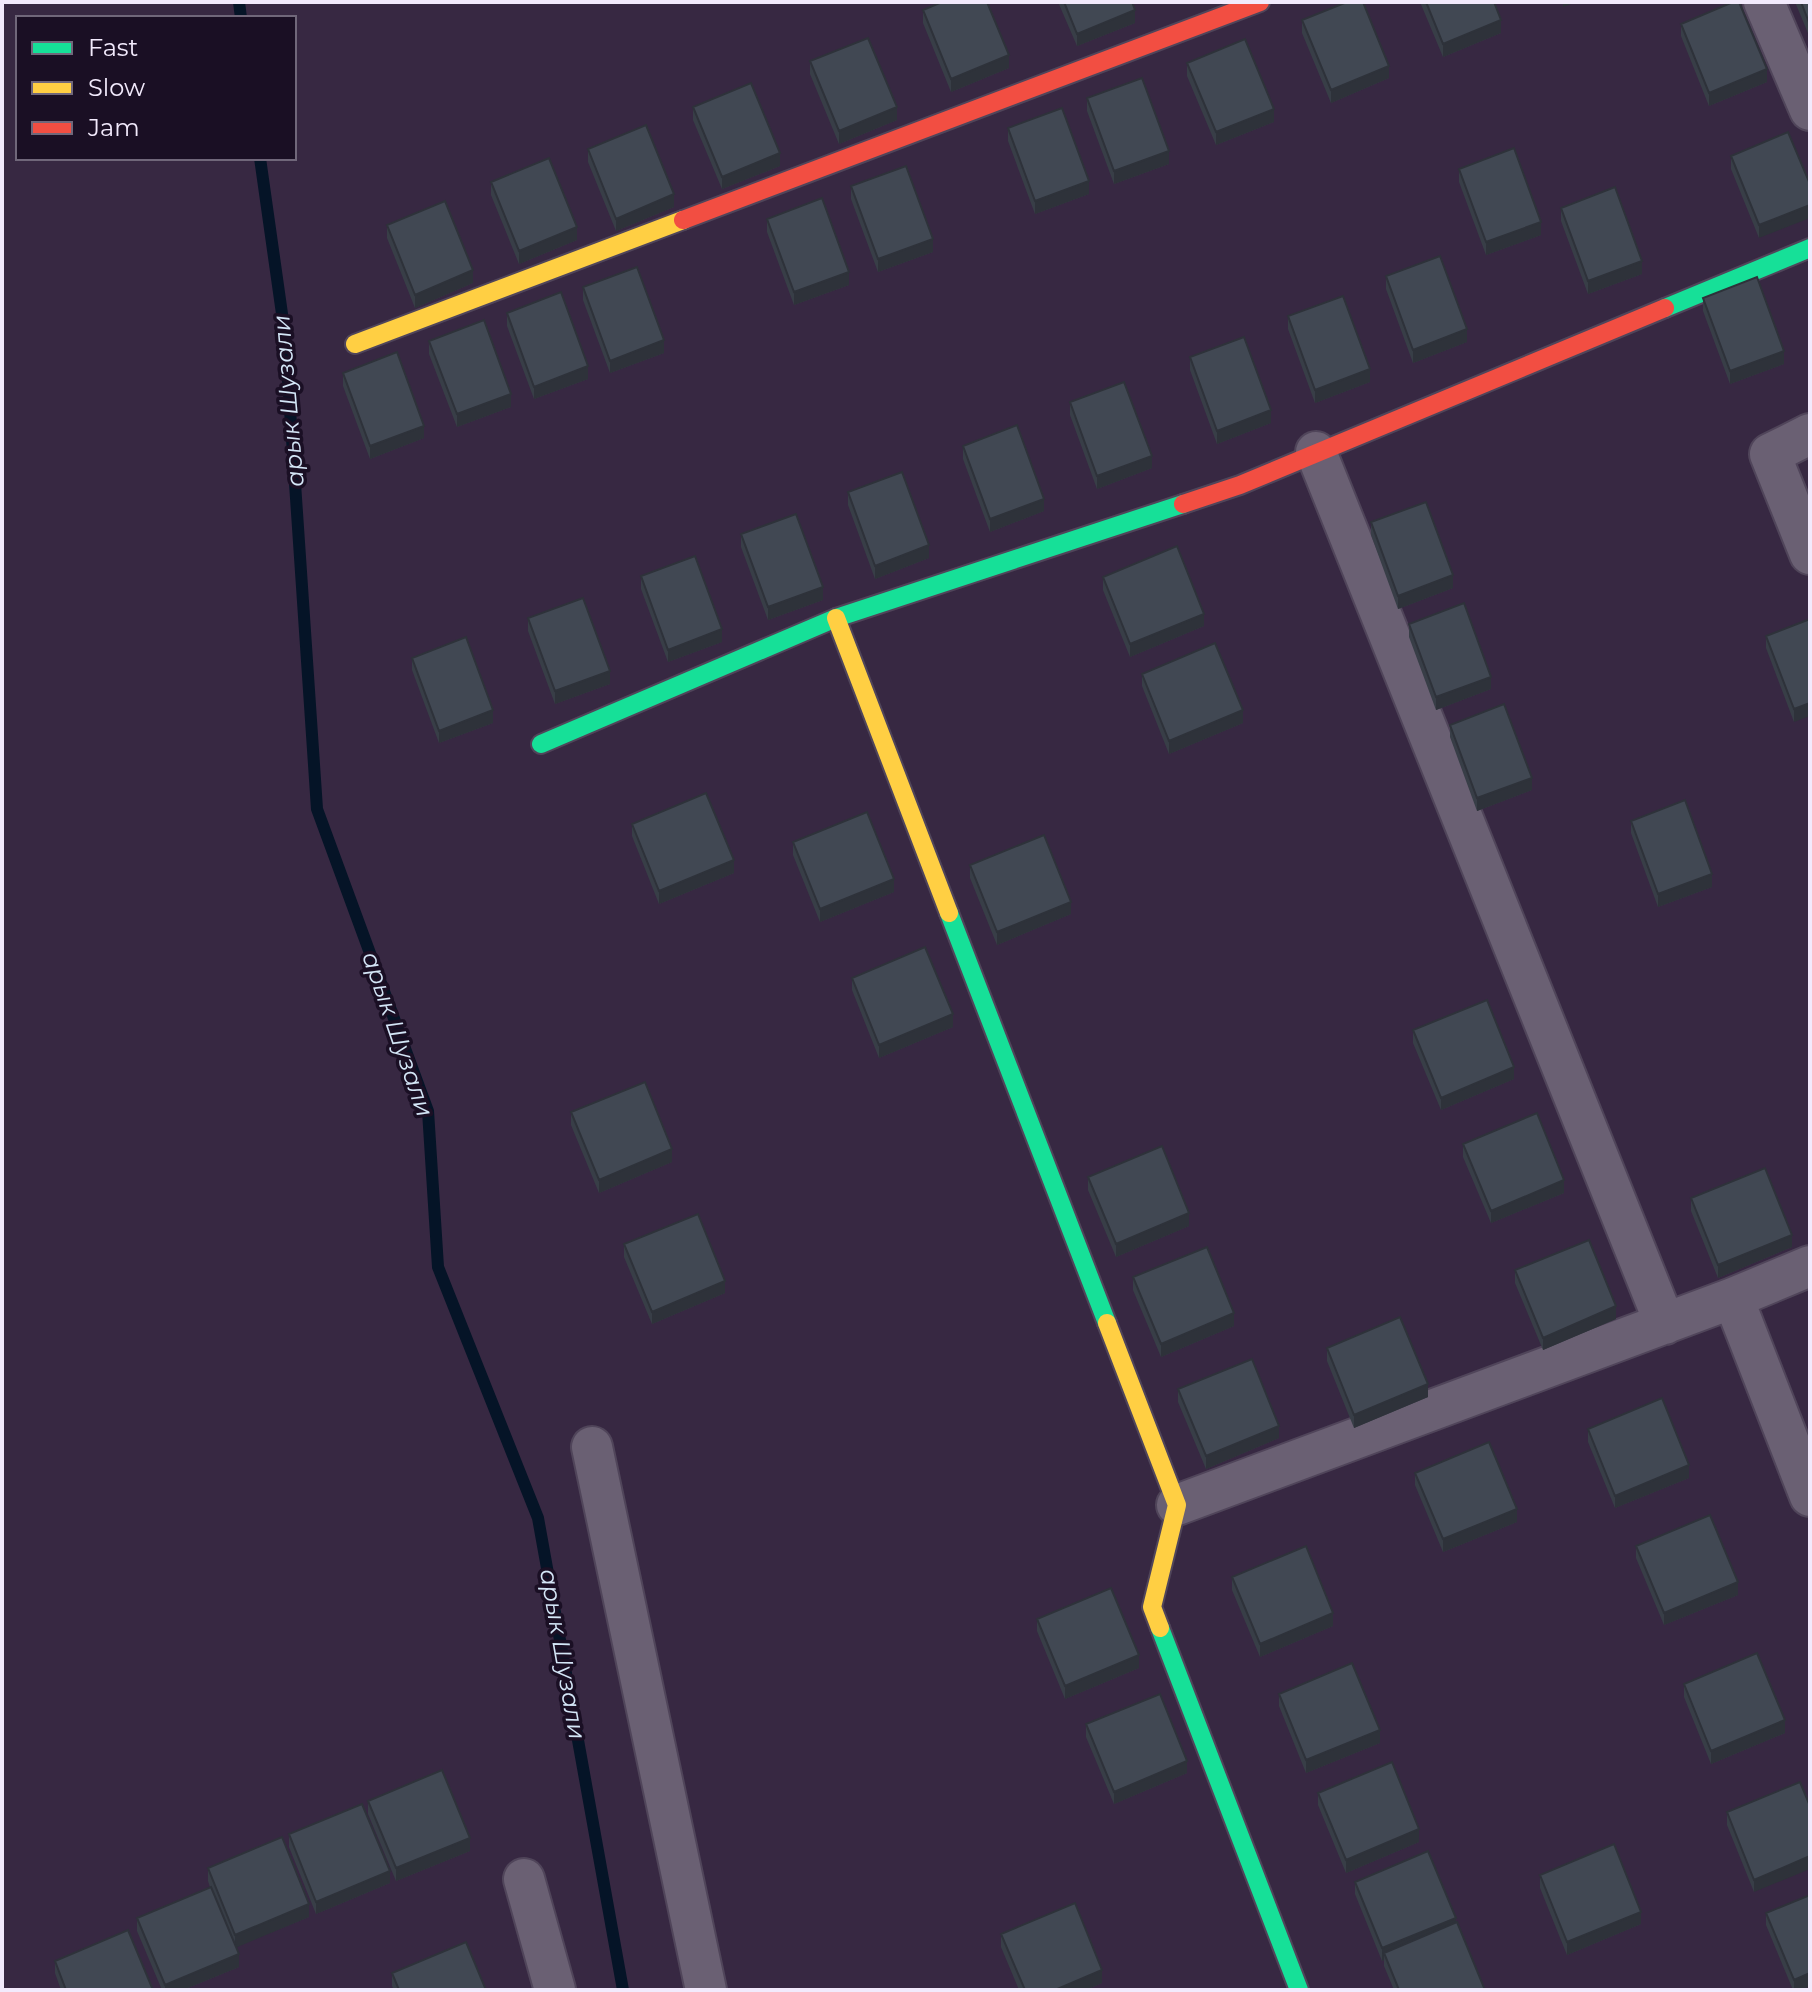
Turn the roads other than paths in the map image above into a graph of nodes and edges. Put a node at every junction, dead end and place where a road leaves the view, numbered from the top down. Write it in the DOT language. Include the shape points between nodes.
graph roads {
  1 [pos="1260,2"];
  2 [pos="1764,2"];
  3 [pos="1810,110"];
  4 [pos="1810,248"];
  5 [pos="355,344"];
  6 [pos="1810,434"];
  7 [pos="1316,452"];
  8 [pos="1810,554"];
  9 [pos="836,618"];
  10 [pos="541,744"];
  11 [pos="1810,1266"];
  12 [pos="1733,1298"];
  13 [pos="1665,1324"];
  14 [pos="592,1447"];
  15 [pos="1810,1496"];
  16 [pos="1177,1505"];
  17 [pos="524,1879"];
  18 [pos="555,1990"];
  19 [pos="706,1990"];
  20 [pos="1299,1990"];
  1 -- 5 [label="street"];
  2 -- 3 [label="street"];
  4 -- 7 [label="street"];
  6 -- 8 [label="street" via="1770,454"];
  7 -- 9 [label="street" via="1240,485"];
  7 -- 13 [label="street"];
  9 -- 10 [label="street"];
  9 -- 16 [label="street"];
  11 -- 12 [label="street"];
  12 -- 13 [label="street"];
  12 -- 15 [label="street"];
  13 -- 16 [label="street"];
  14 -- 19 [label="street"];
  16 -- 20 [label="street" via="1152,1607"];
  17 -- 18 [label="street"];
}
